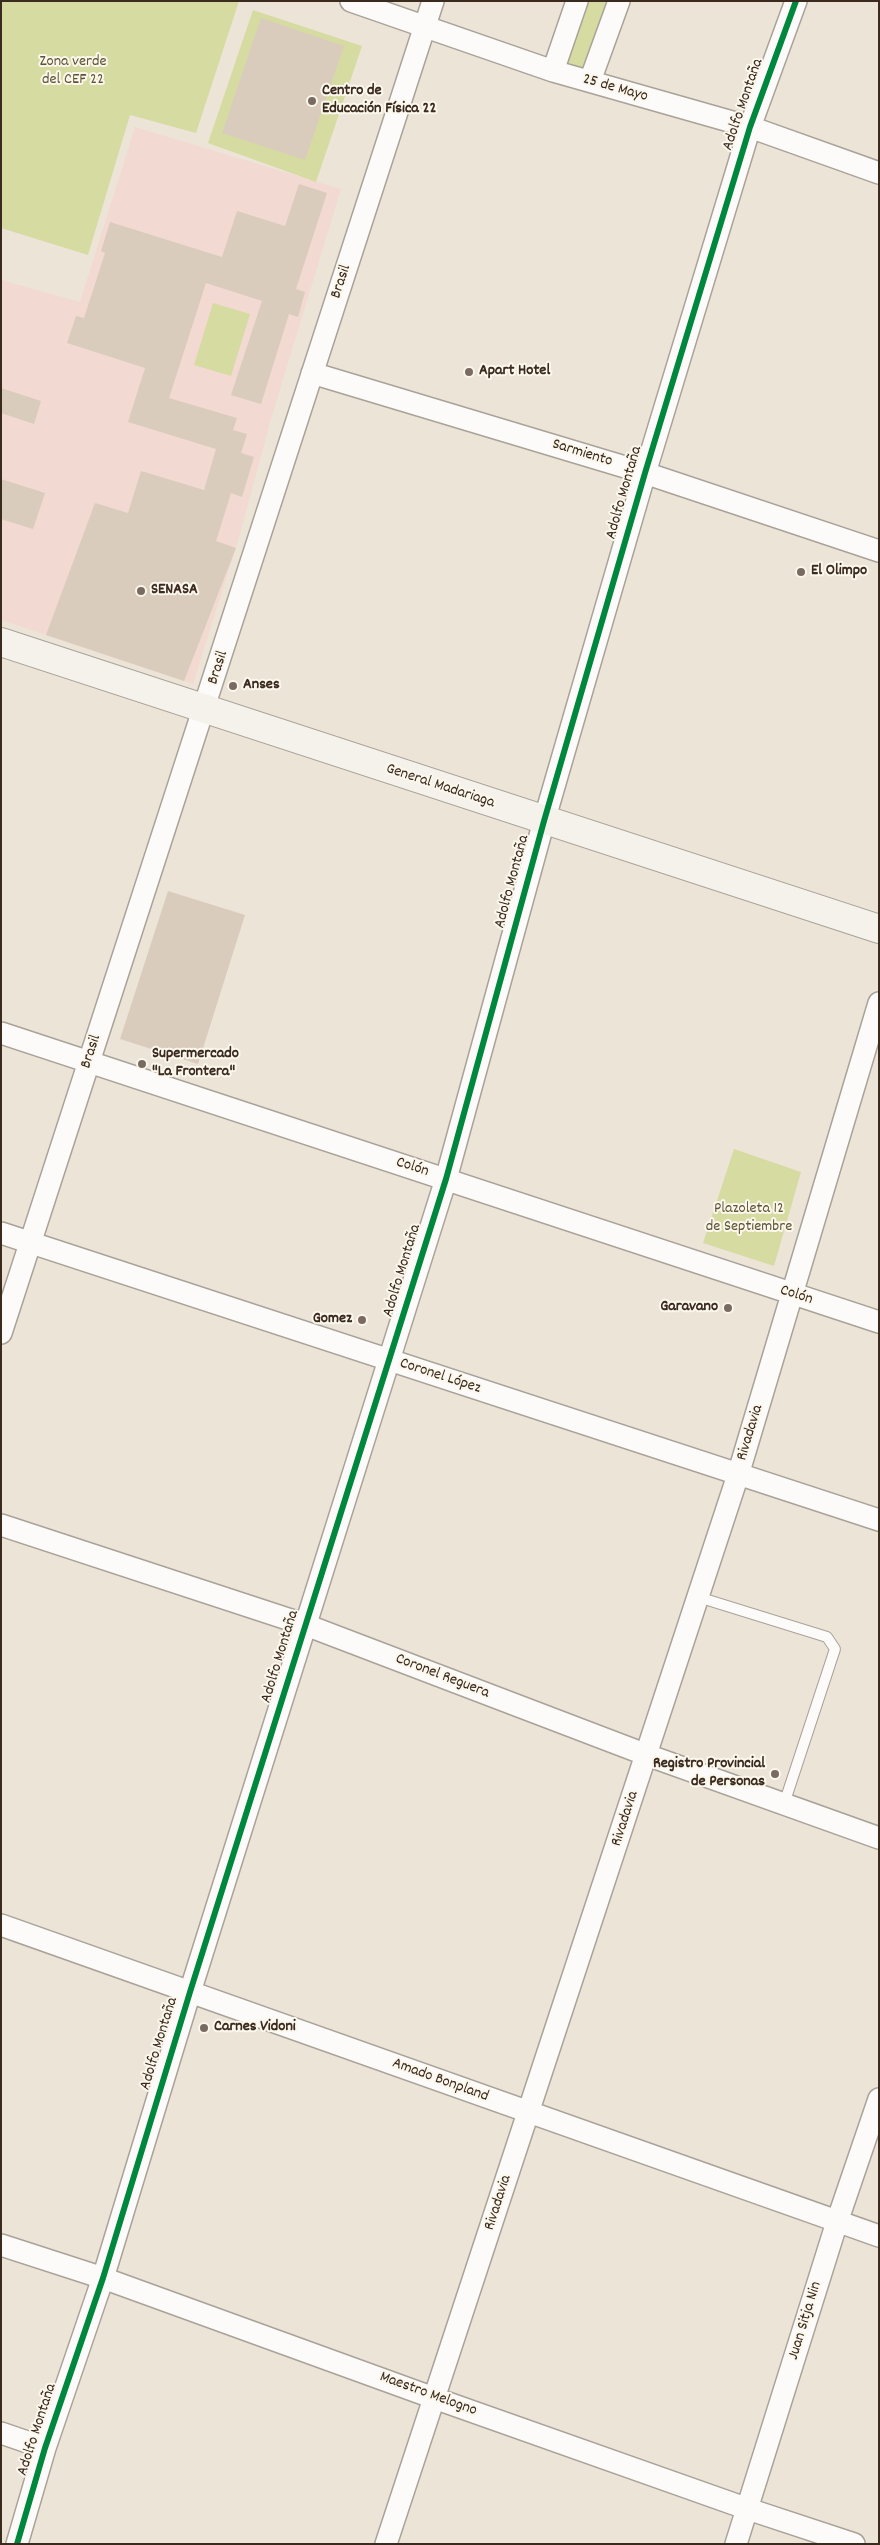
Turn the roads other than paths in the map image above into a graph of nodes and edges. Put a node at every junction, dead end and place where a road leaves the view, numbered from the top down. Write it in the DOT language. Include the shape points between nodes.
graph roads {
  1 [pos="351,1"];
  2 [pos="433,1"];
  3 [pos="577,1"];
  4 [pos="619,1"];
  5 [pos="796,1"];
  6 [pos="425,26"];
  7 [pos="553,71"];
  8 [pos="590,81"];
  9 [pos="750,127"];
  10 [pos="879,173"];
  11 [pos="312,373"];
  12 [pos="645,473"];
  13 [pos="879,551"];
  14 [pos="1,642"];
  15 [pos="205,710"];
  16 [pos="544,821"];
  17 [pos="879,929"];
  18 [pos="879,1003"];
  19 [pos="1,1033"];
  20 [pos="89,1062"];
  21 [pos="446,1180"];
  22 [pos="1,1233"];
  23 [pos="30,1243"];
  24 [pos="793,1295"];
  25 [pos="879,1322"];
  26 [pos="1,1333"];
  27 [pos="389,1360"];
  28 [pos="738,1475"];
  29 [pos="879,1520"];
  30 [pos="1,1525"];
  31 [pos="698,1597"];
  32 [pos="306,1625"];
  33 [pos="647,1755"];
  34 [pos="784,1804"];
  35 [pos="879,1838"];
  36 [pos="1,1925"];
  37 [pos="190,1992"];
  38 [pos="879,2099"];
  39 [pos="530,2112"];
  40 [pos="837,2222"];
  41 [pos="879,2236"];
  42 [pos="1,2245"];
  43 [pos="103,2278"];
  44 [pos="434,2398"];
  45 [pos="1,2433"];
  46 [pos="45,2448"];
  47 [pos="748,2509"];
  48 [pos="18,2544"];
  49 [pos="386,2544"];
  50 [pos="736,2544"];
  51 [pos="854,2544"];
  1 -- 6 [label="street, 25 de Mayo"];
  2 -- 6 [label="street, Brasil"];
  3 -- 7 [label="street"];
  4 -- 8 [label="street"];
  5 -- 9 [label="street, Adolfo Montaña"];
  6 -- 7 [label="street, 25 de Mayo"];
  6 -- 11 [label="street, Brasil"];
  7 -- 8 [label="street, 25 de Mayo"];
  8 -- 9 [label="street, 25 de Mayo"];
  9 -- 10 [label="street, 25 de Mayo"];
  9 -- 12 [label="street, Adolfo Montaña"];
  11 -- 12 [label="street, Sarmiento"];
  11 -- 15 [label="street, Brasil"];
  12 -- 13 [label="street, Sarmiento"];
  12 -- 16 [label="street, Adolfo Montaña"];
  14 -- 15 [label="street, General Madariaga"];
  15 -- 16 [label="street, General Madariaga"];
  15 -- 20 [label="street, Brasil"];
  16 -- 17 [label="street, General Madariaga"];
  16 -- 21 [label="street, Adolfo Montaña"];
  18 -- 24 [label="street, Rivadavia"];
  19 -- 20 [label="street, Colón"];
  20 -- 21 [label="street, Colón"];
  20 -- 23 [label="street, Brasil"];
  21 -- 24 [label="street, Colón"];
  21 -- 27 [label="street, Adolfo Montaña"];
  22 -- 23 [label="street, Coronel López"];
  23 -- 26 [label="street, Brasil"];
  23 -- 27 [label="street, Coronel López"];
  24 -- 25 [label="street, Colón"];
  24 -- 28 [label="street, Rivadavia"];
  27 -- 28 [label="street, Coronel López"];
  27 -- 32 [label="street, Adolfo Montaña"];
  28 -- 29 [label="street, Coronel López"];
  28 -- 31 [label="street, Rivadavia"];
  30 -- 32 [label="street, Coronel Reguera"];
  31 -- 33 [label="street, Rivadavia"];
  31 -- 34 [label="lane" via="827,1638 835,1650"];
  32 -- 33 [label="street, Coronel Reguera"];
  32 -- 37 [label="street, Adolfo Montaña"];
  33 -- 34 [label="street, Coronel Reguera"];
  33 -- 39 [label="street, Rivadavia"];
  34 -- 35 [label="street, Coronel Reguera"];
  36 -- 37 [label="street, Amado Bonpland"];
  37 -- 39 [label="street, Amado Bonpland"];
  37 -- 43 [label="street, Adolfo Montaña"];
  38 -- 40 [label="street, Juan Sitja Nin"];
  39 -- 40 [label="street, Amado Bonpland"];
  39 -- 44 [label="street, Rivadavia"];
  40 -- 41 [label="street, Amado Bonpland"];
  40 -- 47 [label="street, Juan Sitja Nin"];
  42 -- 43 [label="street, Maestro Melogno"];
  43 -- 44 [label="street, Maestro Melogno"];
  43 -- 46 [label="street, Adolfo Montaña"];
  44 -- 47 [label="street, Maestro Melogno"];
  44 -- 49 [label="street, Rivadavia"];
  45 -- 46 [label="street"];
  46 -- 48 [label="street, Adolfo Montaña"];
  47 -- 50 [label="street, Juan Sitja Nin"];
  47 -- 51 [label="street, Maestro Melogno"];
}
